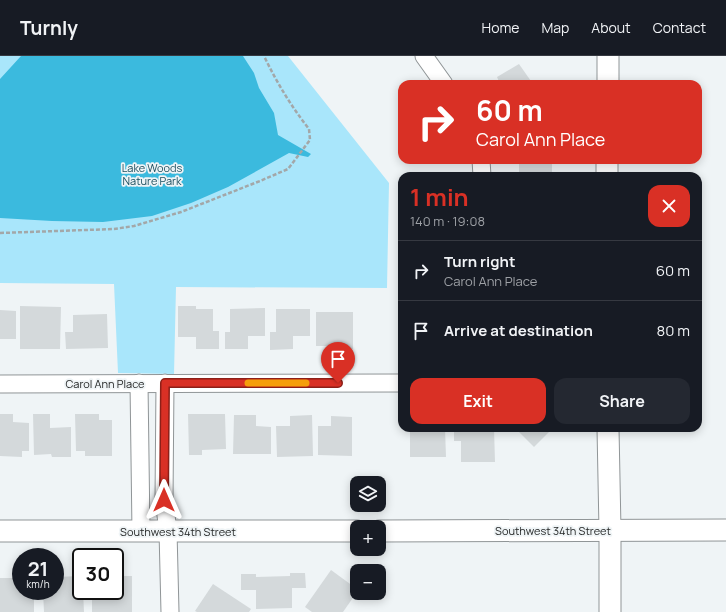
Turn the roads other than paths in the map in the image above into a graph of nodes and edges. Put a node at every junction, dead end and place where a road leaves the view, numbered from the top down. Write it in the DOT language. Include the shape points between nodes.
graph roads {
  1 [pos="424,56"];
  2 [pos="608,56"];
  3 [pos="441,80"];
  4 [pos="608,80"];
  5 [pos="139,383"];
  6 [pos="165,383"];
  7 [pos="398,383"];
  8 [pos="0,384"];
  9 [pos="608,432"];
  10 [pos="610,530"];
  11 [pos="726,530"];
  12 [pos="0,531"];
  13 [pos="168,531"];
  14 [pos="350,531"];
  15 [pos="386,531"];
  16 [pos="141,532"];
  17 [pos="170,612"];
  18 [pos="610,612"];
  1 -- 3 [label="street"];
  2 -- 4 [label="street"];
  5 -- 6 [label="street, Carol Ann Place"];
  5 -- 8 [label="street, Carol Ann Place"];
  5 -- 16 [label="street"];
  6 -- 7 [label="street, Carol Ann Place"];
  6 -- 13 [label="street" via="164,500"];
  9 -- 10 [label="street"];
  10 -- 11 [label="street, Southwest 34th Street"];
  10 -- 15 [label="street, Southwest 34th Street"];
  10 -- 18 [label="street"];
  12 -- 16 [label="street, Southwest 34th Street"];
  13 -- 14 [label="street, Southwest 34th Street"];
  13 -- 16 [label="street, Southwest 34th Street"];
  13 -- 17 [label="street"];
}
